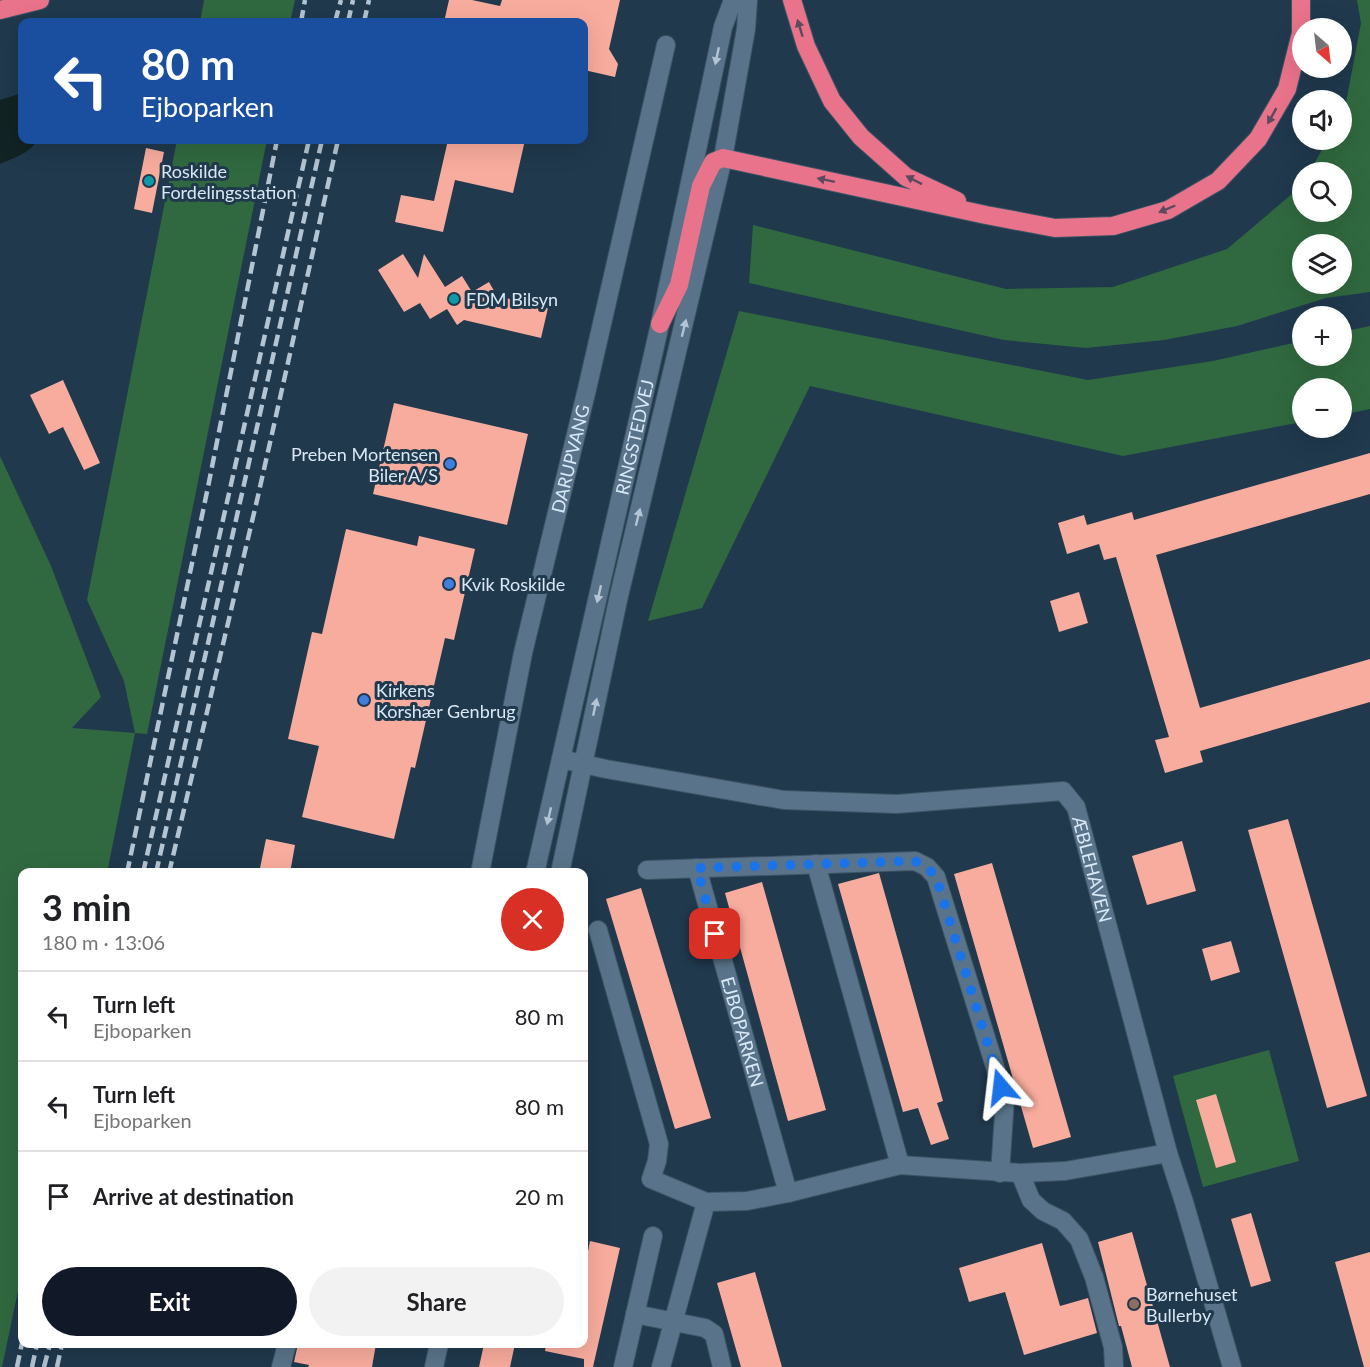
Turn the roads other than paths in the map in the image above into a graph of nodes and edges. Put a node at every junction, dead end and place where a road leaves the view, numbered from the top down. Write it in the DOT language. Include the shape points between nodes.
graph roads {
  1 [pos="40,0"];
  2 [pos="733,0"];
  3 [pos="748,0"];
  4 [pos="792,0"];
  5 [pos="1301,0"];
  6 [pos="0,10"];
  7 [pos="666,45"];
  8 [pos="723,158"];
  9 [pos="986,215"];
  10 [pos="660,324"];
  11 [pos="561,759"];
  12 [pos="583,765"];
  13 [pos="816,864"];
  14 [pos="481,868"];
  15 [pos="536,868"];
  16 [pos="561,868"];
  17 [pos="697,868"];
  18 [pos="647,870"];
  19 [pos="598,930"];
  20 [pos="1168,1153"];
  21 [pos="900,1165"];
  22 [pos="1000,1173"];
  23 [pos="1020,1173"];
  24 [pos="788,1193"];
  25 [pos="706,1202"];
  26 [pos="653,1236"];
  27 [pos="635,1314"];
  28 [pos="674,1322"];
  29 [pos="285,1348"];
  30 [pos="438,1348"];
  31 [pos="282,1367"];
  32 [pos="434,1367"];
  33 [pos="623,1367"];
  34 [pos="661,1367"];
  35 [pos="722,1367"];
  36 [pos="1114,1367"];
  37 [pos="1233,1367"];
  1 -- 6 [label="highway"];
  2 -- 10 [label="street, RINGSTEDVEJ, one-way" via="723,27"];
  3 -- 8 [label="street, RINGSTEDVEJ"];
  9 -- 4 [label="highway, one-way" via="906,177 861,137 832,101 806,46"];
  5 -- 9 [label="highway, one-way" via="1301,33 1287,89 1258,139 1218,181 1168,210 1113,226 1055,228"];
  7 -- 14 [label="street, DARUPVANG" via="523,653"];
  9 -- 8 [label="highway, one-way"];
  8 -- 10 [label="highway" via="713,162 701,186 679,285"];
  12 -- 8 [label="street, RINGSTEDVEJ, one-way"];
  10 -- 11 [label="street, RINGSTEDVEJ, one-way"];
  11 -- 12 [label="street, ÆBLEHAVEN"];
  11 -- 15 [label="street, RINGSTEDVEJ, one-way"];
  12 -- 16 [label="street, RINGSTEDVEJ"];
  12 -- 20 [label="street, ÆBLEHAVEN" via="784,800 897,804 1064,791 1076,807"];
  13 -- 17 [label="street"];
  13 -- 21 [label="street"];
  13 -- 22 [label="street" via="915,861 936,877 1005,1099"];
  17 -- 18 [label="street"];
  17 -- 24 [label="street, EJBOPARKEN"];
  19 -- 25 [label="street" via="659,1144 651,1179"];
  20 -- 23 [label="street" via="1065,1171"];
  20 -- 37 [label="street, ÆBLEHAVEN"];
  21 -- 22 [label="street"];
  21 -- 24 [label="street"];
  22 -- 23 [label="street"];
  23 -- 36 [label="street" via="1031,1200 1043,1212 1063,1221 1079,1239 1094,1277 1113,1347"];
  24 -- 25 [label="street" via="747,1201"];
  25 -- 28 [label="street"];
  26 -- 27 [label="street"];
  27 -- 28 [label="street"];
  27 -- 33 [label="street"];
  28 -- 34 [label="street"];
  28 -- 35 [label="street" via="705,1328 714,1334"];
  29 -- 31 [label="street"];
  30 -- 32 [label="street"];
}
